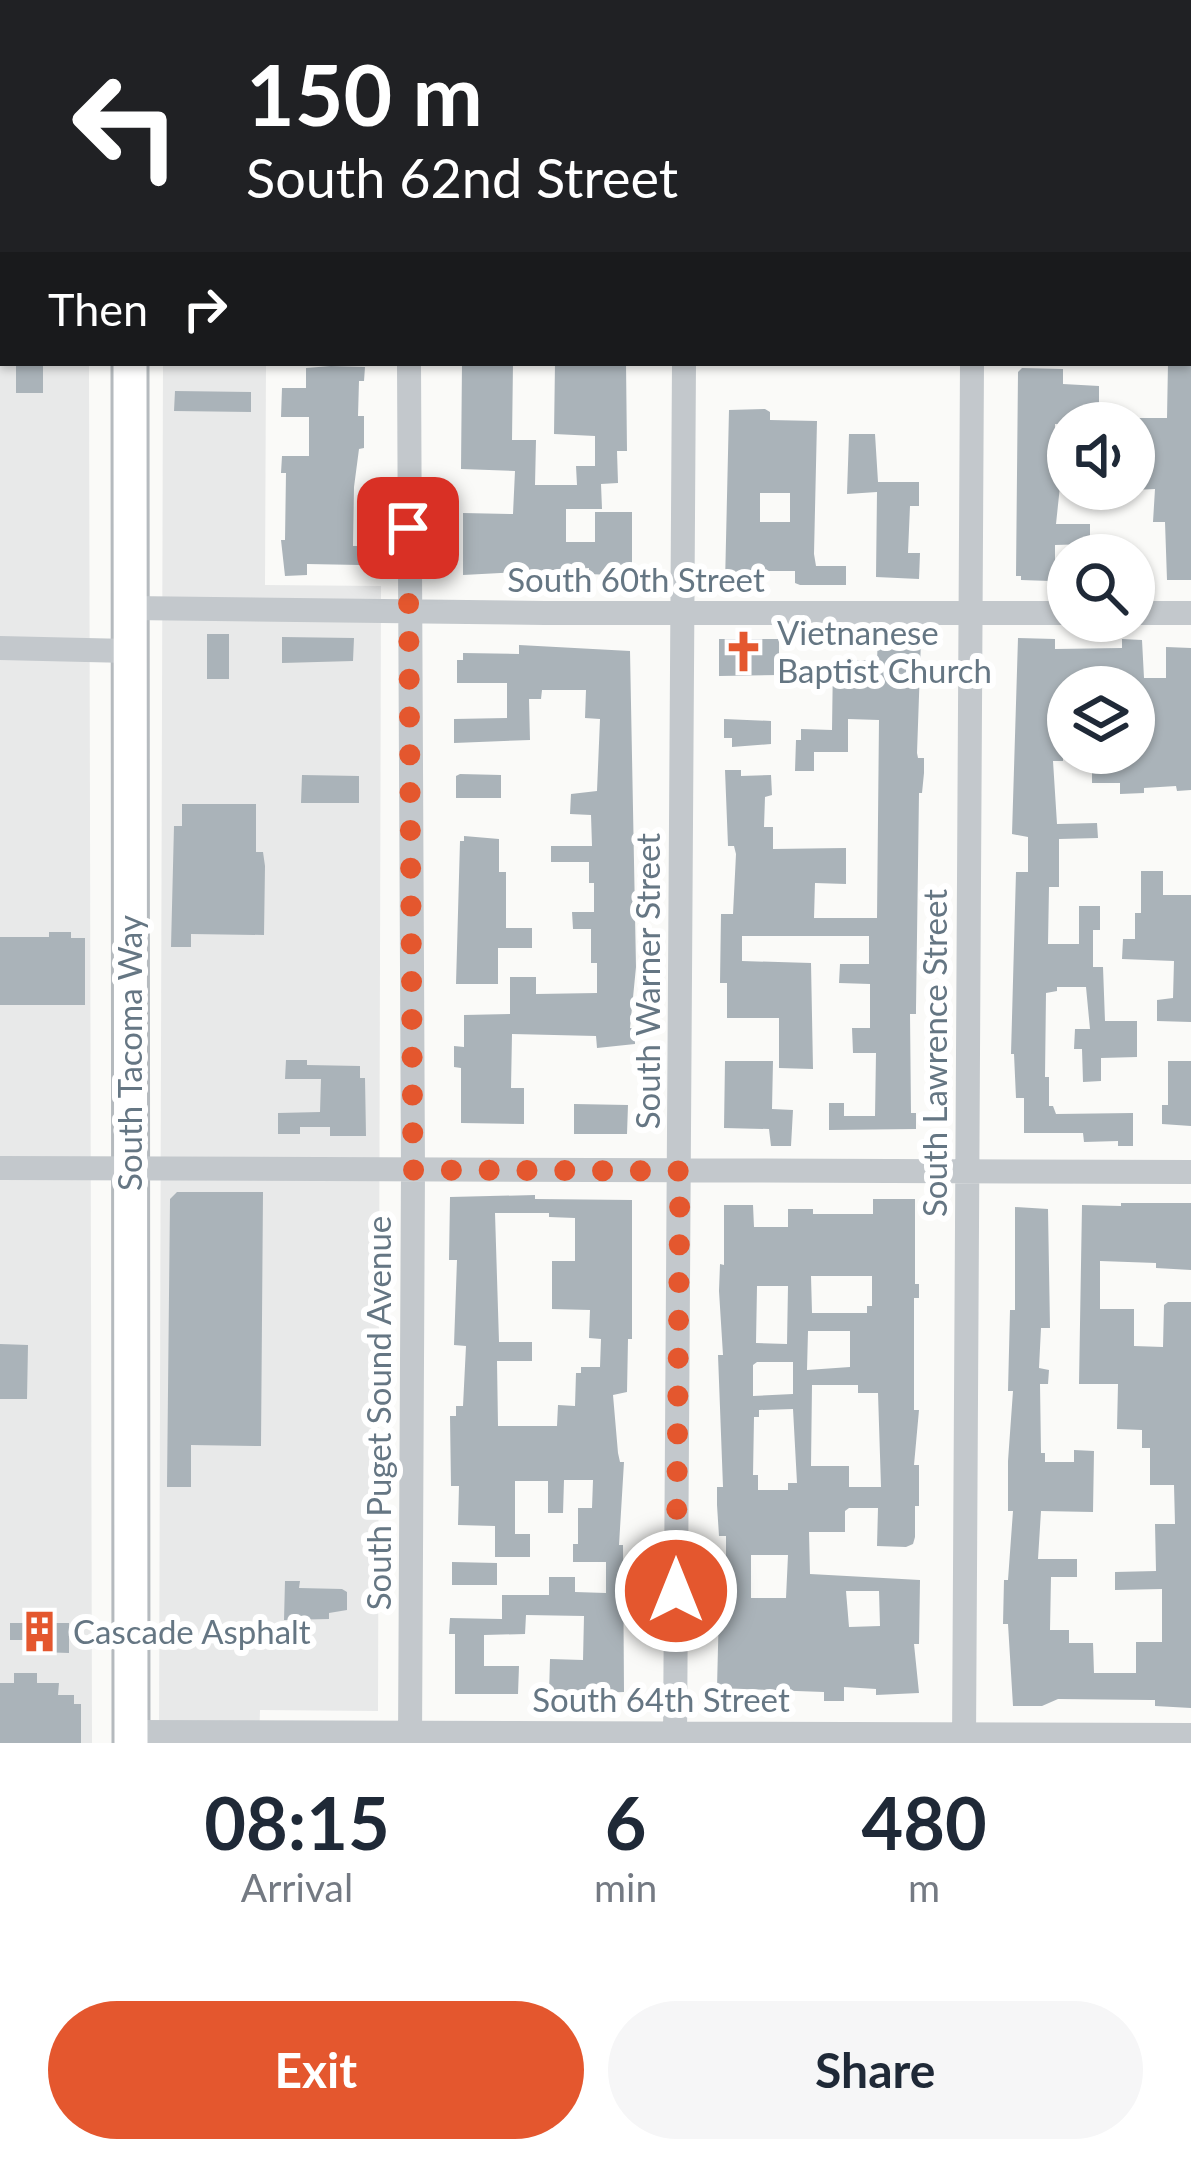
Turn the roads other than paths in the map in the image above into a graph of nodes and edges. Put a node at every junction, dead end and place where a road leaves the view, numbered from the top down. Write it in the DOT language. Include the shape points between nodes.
graph roads {
  1 [pos="130,366"];
  2 [pos="409,366"];
  3 [pos="684,366"];
  4 [pos="972,366"];
  5 [pos="131,608"];
  6 [pos="408,611"];
  7 [pos="1047,613"];
  8 [pos="1155,613"];
  9 [pos="1191,613"];
  10 [pos="683,614"];
  11 [pos="970,614"];
  12 [pos="0,648"];
  13 [pos="129,651"];
  14 [pos="0,1168"];
  15 [pos="130,1168"];
  16 [pos="413,1170"];
  17 [pos="680,1171"];
  18 [pos="967,1171"];
  19 [pos="1191,1172"];
  20 [pos="1191,1735"];
  21 [pos="131,1737"];
  22 [pos="675,1737"];
  23 [pos="410,1738"];
  24 [pos="964,1739"];
  1 -- 5 [label="main road, South Tacoma Way"];
  2 -- 6 [label="street, South Puget Sound Avenue"];
  3 -- 10 [label="street, South Warner Street"];
  4 -- 11 [label="street, South Lawrence Street"];
  5 -- 6 [label="street, South 60th Street"];
  5 -- 13 [label="main road, South Tacoma Way"];
  6 -- 10 [label="street, South 60th Street"];
  6 -- 16 [label="street, South Puget Sound Avenue"];
  7 -- 11 [label="street, South 60th Street"];
  8 -- 9 [label="street"];
  10 -- 11 [label="street, South 60th Street"];
  10 -- 17 [label="street, South Warner Street"];
  11 -- 18 [label="street, South Lawrence Street"];
  12 -- 13 [label="street"];
  13 -- 15 [label="main road, South Tacoma Way"];
  14 -- 15 [label="street"];
  15 -- 16 [label="street"];
  15 -- 21 [label="main road, South Tacoma Way"];
  16 -- 17 [label="street"];
  16 -- 23 [label="street, South Puget Sound Avenue"];
  17 -- 18 [label="street"];
  17 -- 22 [label="street, South Warner Street"];
  18 -- 19 [label="street"];
  18 -- 24 [label="street, South Lawrence Street"];
  20 -- 24 [label="street, South 64th Street"];
  21 -- 23 [label="street, South 64th Street"];
  22 -- 23 [label="street, South 64th Street"];
  22 -- 24 [label="street, South 64th Street"];
}
